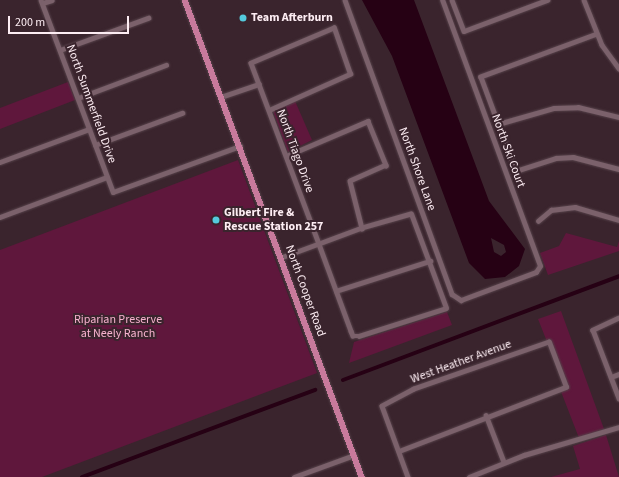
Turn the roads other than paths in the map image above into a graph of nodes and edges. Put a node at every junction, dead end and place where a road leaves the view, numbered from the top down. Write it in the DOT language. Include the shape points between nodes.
graph roads {
  1 [pos="52,0"];
  2 [pos="185,0"];
  3 [pos="345,0"];
  4 [pos="442,0"];
  5 [pos="452,0"];
  6 [pos="547,0"];
  7 [pos="584,0"];
  8 [pos="42,2"];
  9 [pos="148,18"];
  10 [pos="597,34"];
  11 [pos="60,50"];
  12 [pos="166,65"];
  13 [pos="619,68"];
  14 [pos="259,84"];
  15 [pos="221,97"];
  16 [pos="78,98"];
  17 [pos="269,110"];
  18 [pos="182,113"];
  19 [pos="619,117"];
  20 [pos="498,124"];
  21 [pos="89,129"];
  22 [pos="95,145"];
  23 [pos="240,146"];
  24 [pos="286,156"];
  25 [pos="0,162"];
  26 [pos="619,169"];
  27 [pos="107,177"];
  28 [pos="0,217"];
  29 [pos="619,220"];
  30 [pos="538,221"];
  31 [pos="362,228"];
  32 [pos="319,244"];
  33 [pos="281,258"];
  34 [pos="430,261"];
  35 [pos="501,286"];
  36 [pos="336,291"];
  37 [pos="619,318"];
  38 [pos="619,374"];
  39 [pos="611,377"];
  40 [pos="619,398"];
  41 [pos="486,415"];
  42 [pos="619,426"];
  43 [pos="399,451"];
  44 [pos="354,455"];
  45 [pos="504,462"];
  46 [pos="294,477"];
  47 [pos="362,477"];
  48 [pos="408,477"];
  49 [pos="469,477"];
  1 -- 8 [label="street"];
  2 -- 15 [label="main road, North Cooper Road"];
  3 -- 35 [label="street, North Shore Lane" via="454,297 464,300"];
  4 -- 35 [label="street, North Ski Court" via="540,266 536,272"];
  5 -- 6 [label="street" via="464,31"];
  7 -- 10 [label="street"];
  8 -- 11 [label="street, North Summerfield Drive"];
  9 -- 11 [label="street"];
  10 -- 13 [label="street"];
  10 -- 20 [label="street" via="481,77"];
  11 -- 16 [label="street, North Summerfield Drive"];
  12 -- 16 [label="street"];
  14 -- 15 [label="street"];
  14 -- 17 [label="street, North Tiago Drive"];
  14 -- 17 [label="street, North Tiago Drive" via="251,63 334,28 350,74"];
  15 -- 23 [label="main road, North Cooper Road"];
  16 -- 21 [label="street, North Summerfield Drive"];
  17 -- 24 [label="street, North Tiago Drive"];
  18 -- 22 [label="street"];
  19 -- 20 [label="street" via="578,107 554,108"];
  20 -- 26 [label="street" via="516,171 556,158 573,157"];
  21 -- 22 [label="street, North Summerfield Drive"];
  21 -- 25 [label="street"];
  22 -- 27 [label="street, North Summerfield Drive"];
  23 -- 27 [label="street, North Summerfield Drive" via="113,192"];
  23 -- 33 [label="main road, North Cooper Road"];
  24 -- 31 [label="street" via="368,122 386,165 350,181"];
  24 -- 32 [label="street, North Tiago Drive"];
  27 -- 28 [label="street"];
  29 -- 30 [label="street" via="575,207 551,210"];
  31 -- 32 [label="street"];
  31 -- 34 [label="street" via="411,214"];
  32 -- 33 [label="street"];
  32 -- 36 [label="street, North Tiago Drive"];
  33 -- 44 [label="main road, North Cooper Road"];
  34 -- 36 [label="street"];
  34 -- 36 [label="street, North Tiago Drive" via="446,308 353,336"];
  37 -- 39 [label="street" via="593,330"];
  38 -- 39 [label="street"];
  39 -- 40 [label="street"];
  41 -- 43 [label="street"];
  41 -- 43 [label="street, West Heather Avenue" via="566,387 550,342 414,389 382,406"];
  41 -- 45 [label="street"];
  42 -- 45 [label="street"];
  43 -- 48 [label="street"];
  44 -- 46 [label="street"];
  44 -- 47 [label="main road, North Cooper Road"];
  45 -- 49 [label="street"];
}
